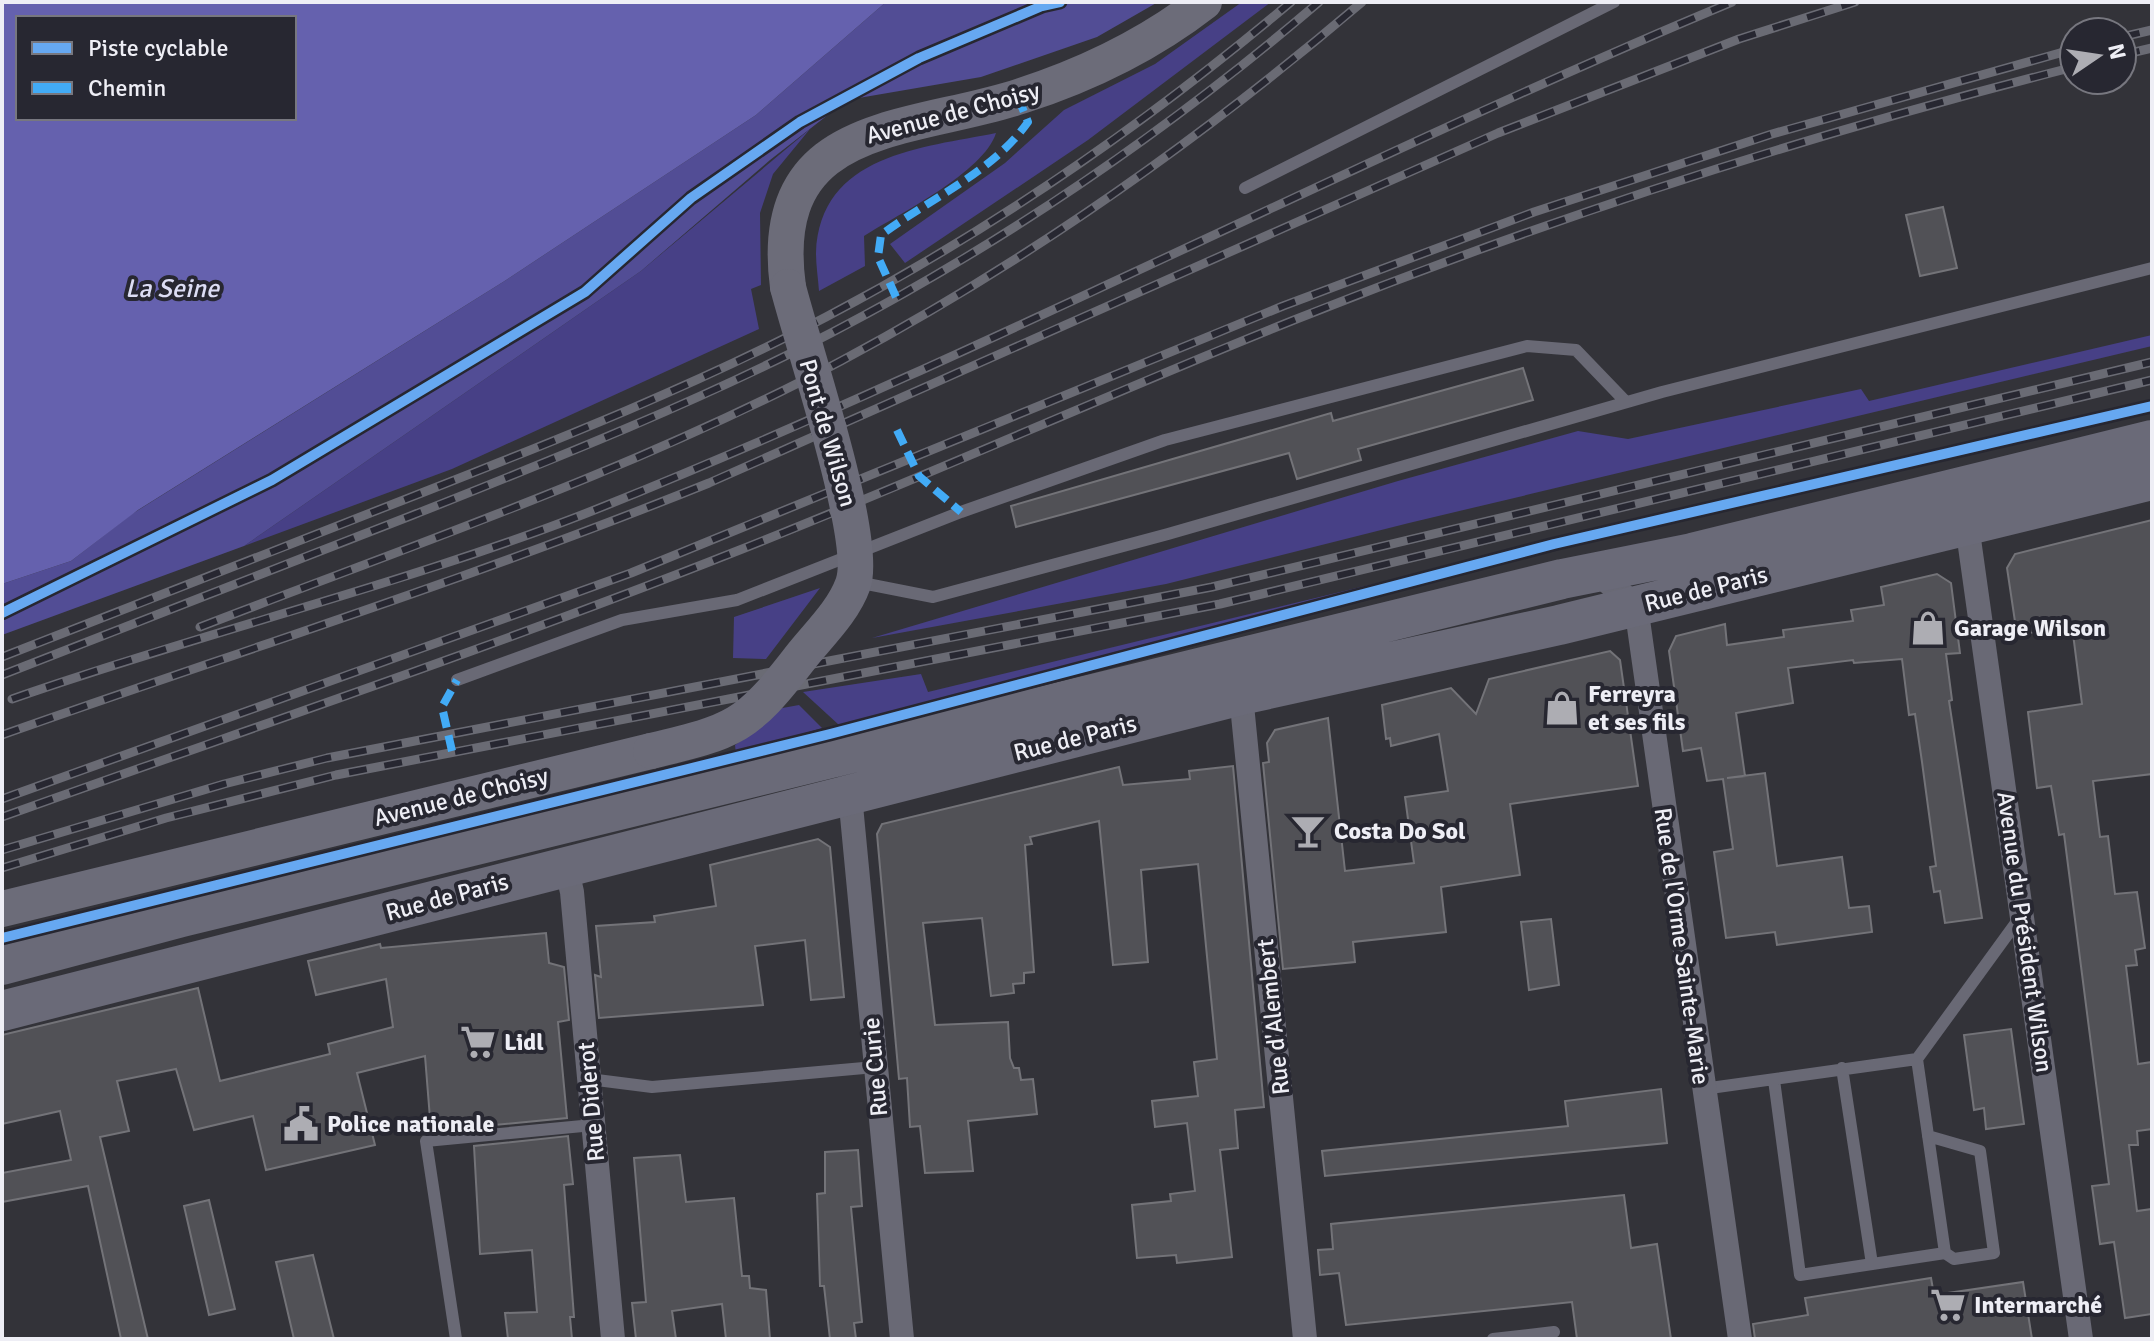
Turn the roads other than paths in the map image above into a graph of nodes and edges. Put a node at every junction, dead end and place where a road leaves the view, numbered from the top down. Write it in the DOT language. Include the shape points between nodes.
graph roads {
  1 [pos="1204,2"];
  2 [pos="1614,2"];
  3 [pos="1245,188"];
  4 [pos="2152,268"];
  5 [pos="788,287"];
  6 [pos="1626,402"];
  7 [pos="2152,440"];
  8 [pos="2152,480"];
  9 [pos="1967,525"];
  10 [pos="1692,553"];
  11 [pos="1595,571"];
  12 [pos="855,581"];
  13 [pos="1636,606"];
  14 [pos="457,680"];
  15 [pos="1241,695"];
  16 [pos="850,795"];
  17 [pos="566,866"];
  18 [pos="2,909"];
  19 [pos="2022,914"];
  20 [pos="2,965"];
  21 [pos="2,1011"];
  22 [pos="1917,1059"];
  23 [pos="875,1067"];
  24 [pos="1842,1068"];
  25 [pos="589,1079"];
  26 [pos="1774,1080"];
  27 [pos="1702,1089"];
  28 [pos="593,1125"];
  29 [pos="1928,1136"];
  30 [pos="1945,1253"];
  31 [pos="1872,1264"];
  32 [pos="1554,1332"];
  33 [pos="456,1339"];
  34 [pos="613,1339"];
  35 [pos="902,1339"];
  36 [pos="1305,1339"];
  37 [pos="1493,1339"];
  38 [pos="1740,1339"];
  39 [pos="2081,1339"];
  1 -- 5 [label="main road, Avenue de Choisy" via="1143,42 1057,83 979,109 880,130 844,145 812,174 793,208 785,247"];
  2 -- 3 [label="lane"];
  4 -- 6 [label="lane"];
  5 -- 12 [label="main road, Pont de Wilson, bridge" via="852,519"];
  6 -- 12 [label="lane" via="933,597"];
  6 -- 14 [label="lane" via="1576,350 1527,346 1165,440 737,600 622,620"];
  7 -- 10 [label="main road, Rue de Paris"];
  8 -- 9 [label="main road, Rue de Paris"];
  9 -- 13 [label="main road, Rue de Paris"];
  9 -- 19 [label="street, Avenue du Président Wilson"];
  10 -- 11 [label="main road, Rue de Paris"];
  10 -- 13 [label="main road"];
  11 -- 13 [label="street"];
  11 -- 20 [label="main road, Rue de Paris"];
  12 -- 18 [label="main road, Avenue de Choisy, bridge" via="756,713 727,731"];
  13 -- 15 [label="main road, Rue de Paris"];
  13 -- 27 [label="street, Rue de l'Orme Sainte-Marie"];
  15 -- 16 [label="main road, Rue de Paris"];
  15 -- 36 [label="street, Rue d'Alembert"];
  16 -- 17 [label="main road, Rue de Paris"];
  16 -- 23 [label="street, Rue Curie"];
  17 -- 21 [label="main road, Rue de Paris"];
  17 -- 25 [label="street, Rue Diderot"];
  19 -- 22 [label="lane"];
  19 -- 39 [label="street, Avenue du Président Wilson"];
  22 -- 24 [label="lane"];
  22 -- 29 [label="lane"];
  23 -- 25 [label="lane" via="652,1087"];
  23 -- 35 [label="street, Rue Curie"];
  24 -- 26 [label="lane"];
  24 -- 31 [label="lane"];
  25 -- 28 [label="street, Rue Diderot"];
  26 -- 27 [label="lane"];
  26 -- 31 [label="lane" via="1800,1275"];
  27 -- 38 [label="street, Rue de l'Orme Sainte-Marie"];
  28 -- 33 [label="lane" via="426,1141"];
  28 -- 34 [label="street, Rue Diderot"];
  29 -- 30 [label="lane"];
  29 -- 30 [label="lane" via="1980,1151 1994,1253 1954,1259"];
  30 -- 31 [label="lane"];
  32 -- 37 [label="lane"];
}
